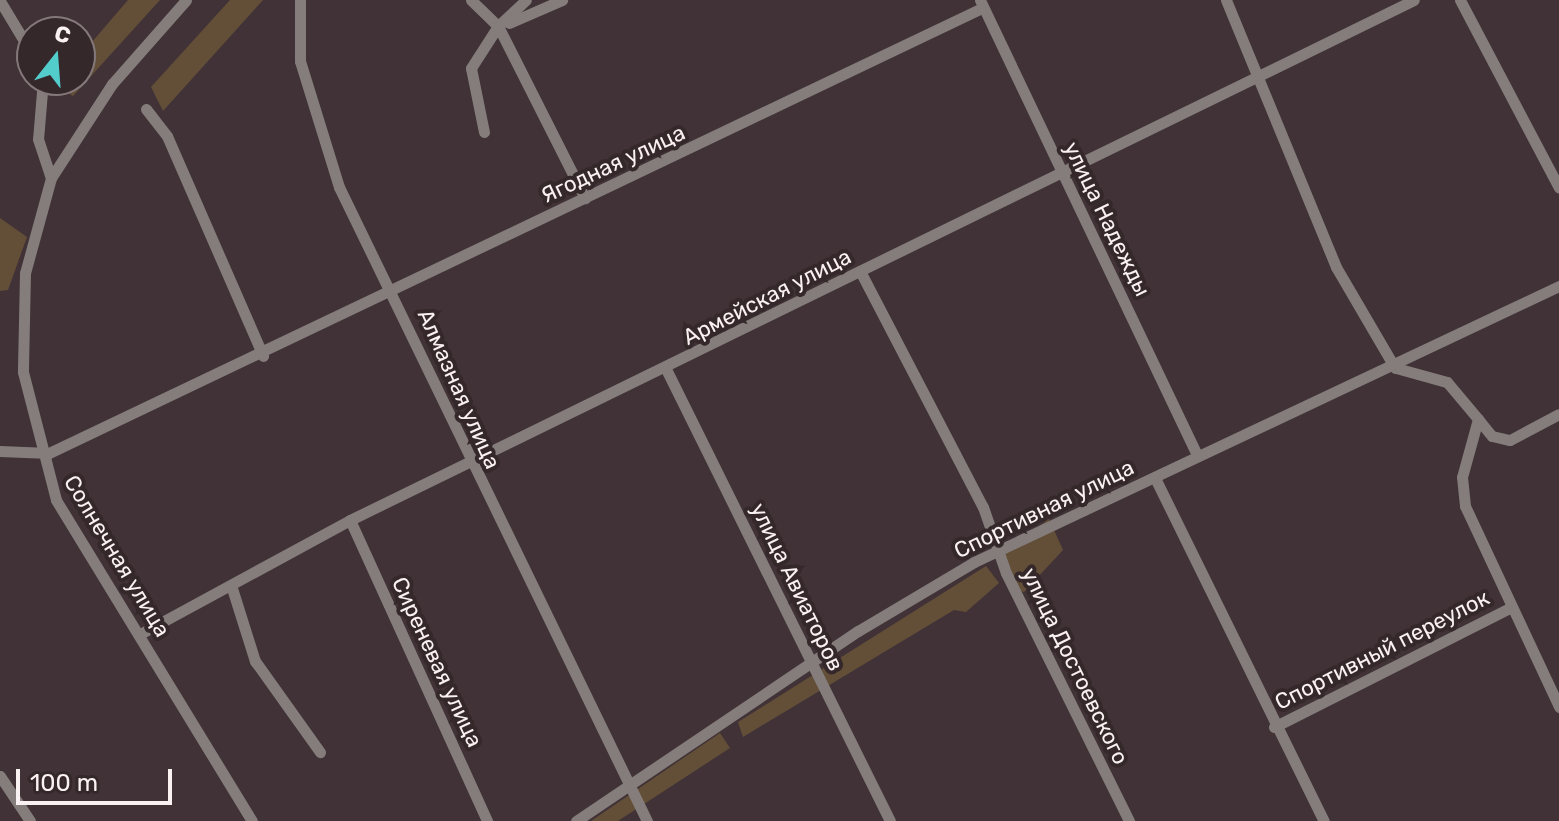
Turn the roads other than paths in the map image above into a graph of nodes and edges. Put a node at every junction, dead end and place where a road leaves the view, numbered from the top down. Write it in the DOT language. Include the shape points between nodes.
graph roads {
  1 [pos="186,0"];
  2 [pos="300,0"];
  3 [pos="471,0"];
  4 [pos="526,0"];
  5 [pos="562,0"];
  6 [pos="1226,0"];
  7 [pos="1414,0"];
  8 [pos="1460,0"];
  9 [pos="6,3"];
  10 [pos="980,4"];
  11 [pos="16,23"];
  12 [pos="501,25"];
  13 [pos="1261,71"];
  14 [pos="42,96"];
  15 [pos="146,109"];
  16 [pos="484,132"];
  17 [pos="1063,172"];
  18 [pos="51,178"];
  19 [pos="1559,188"];
  20 [pos="585,198"];
  21 [pos="860,271"];
  22 [pos="1559,286"];
  23 [pos="390,291"];
  24 [pos="263,356"];
  25 [pos="1395,368"];
  26 [pos="667,371"];
  27 [pos="1559,414"];
  28 [pos="1478,419"];
  29 [pos="0,451"];
  30 [pos="1197,455"];
  31 [pos="40,457"];
  32 [pos="468,462"];
  33 [pos="1155,478"];
  34 [pos="350,520"];
  35 [pos="999,552"];
  36 [pos="231,585"];
  37 [pos="1508,609"];
  38 [pos="140,634"];
  39 [pos="811,663"];
  40 [pos="1559,707"];
  41 [pos="1274,727"];
  42 [pos="320,752"];
  43 [pos="0,776"];
  44 [pos="630,779"];
  45 [pos="30,821"];
  46 [pos="252,821"];
  47 [pos="487,821"];
  48 [pos="576,821"];
  49 [pos="647,821"];
  50 [pos="890,821"];
  51 [pos="1129,821"];
  52 [pos="1324,821"];
  1 -- 18 [label="street, Солнечная улица" via="112,84"];
  2 -- 23 [label="street, Алмазная улица" via="300,61 309,91 339,187"];
  3 -- 12 [label="street"];
  4 -- 12 [label="street"];
  5 -- 12 [label="street"];
  6 -- 13 [label="street"];
  7 -- 13 [label="street, Армейская улица" via="1332,46"];
  8 -- 19 [label="street"];
  9 -- 11 [label="street"];
  10 -- 17 [label="street, улица Надежды"];
  10 -- 20 [label="street, Ягодная улица"];
  12 -- 16 [label="street" via="471,68"];
  12 -- 20 [label="street"];
  13 -- 17 [label="street, Армейская улица"];
  13 -- 25 [label="street" via="1267,107 1336,267"];
  14 -- 18 [label="street" via="38,139"];
  15 -- 24 [label="street" via="167,136"];
  17 -- 21 [label="street, Армейская улица"];
  17 -- 30 [label="street, улица Надежды"];
  18 -- 31 [label="street, Солнечная улица" via="27,262 22,317 23,372"];
  20 -- 23 [label="street, Ягодная улица"];
  21 -- 26 [label="street, Армейская улица"];
  21 -- 35 [label="street, улица Достоевского" via="983,507"];
  22 -- 25 [label="street, Спортивная улица"];
  23 -- 24 [label="street, Ягодная улица"];
  23 -- 32 [label="street, Алмазная улица"];
  24 -- 31 [label="street, Ягодная улица"];
  25 -- 28 [label="street" via="1447,382"];
  25 -- 30 [label="street, Спортивная улица"];
  26 -- 32 [label="street, Армейская улица"];
  26 -- 39 [label="street, улица Авиаторов" via="808,644"];
  27 -- 28 [label="street" via="1510,440 1492,436"];
  28 -- 37 [label="street" via="1462,477 1465,506"];
  29 -- 31 [label="street"];
  30 -- 33 [label="street, Спортивная улица"];
  31 -- 38 [label="street, Солнечная улица" via="56,500"];
  32 -- 34 [label="street, Армейская улица"];
  32 -- 44 [label="street, Алмазная улица"];
  33 -- 35 [label="street, Спортивная улица"];
  33 -- 41 [label="street"];
  34 -- 36 [label="street, Армейская улица"];
  34 -- 47 [label="street, Сиреневая улица"];
  35 -- 39 [label="street, Спортивная улица"];
  35 -- 51 [label="street, улица Достоевского"];
  36 -- 38 [label="street, Армейская улица"];
  36 -- 42 [label="street" via="255,661"];
  37 -- 40 [label="street"];
  37 -- 41 [label="street, Спортивный переулок"];
  38 -- 46 [label="street, Солнечная улица"];
  39 -- 44 [label="street, Спортивная улица"];
  39 -- 50 [label="street, улица Авиаторов"];
  41 -- 52 [label="street"];
  43 -- 45 [label="street"];
  44 -- 48 [label="street, Спортивная улица"];
  44 -- 49 [label="street, Алмазная улица"];
}
